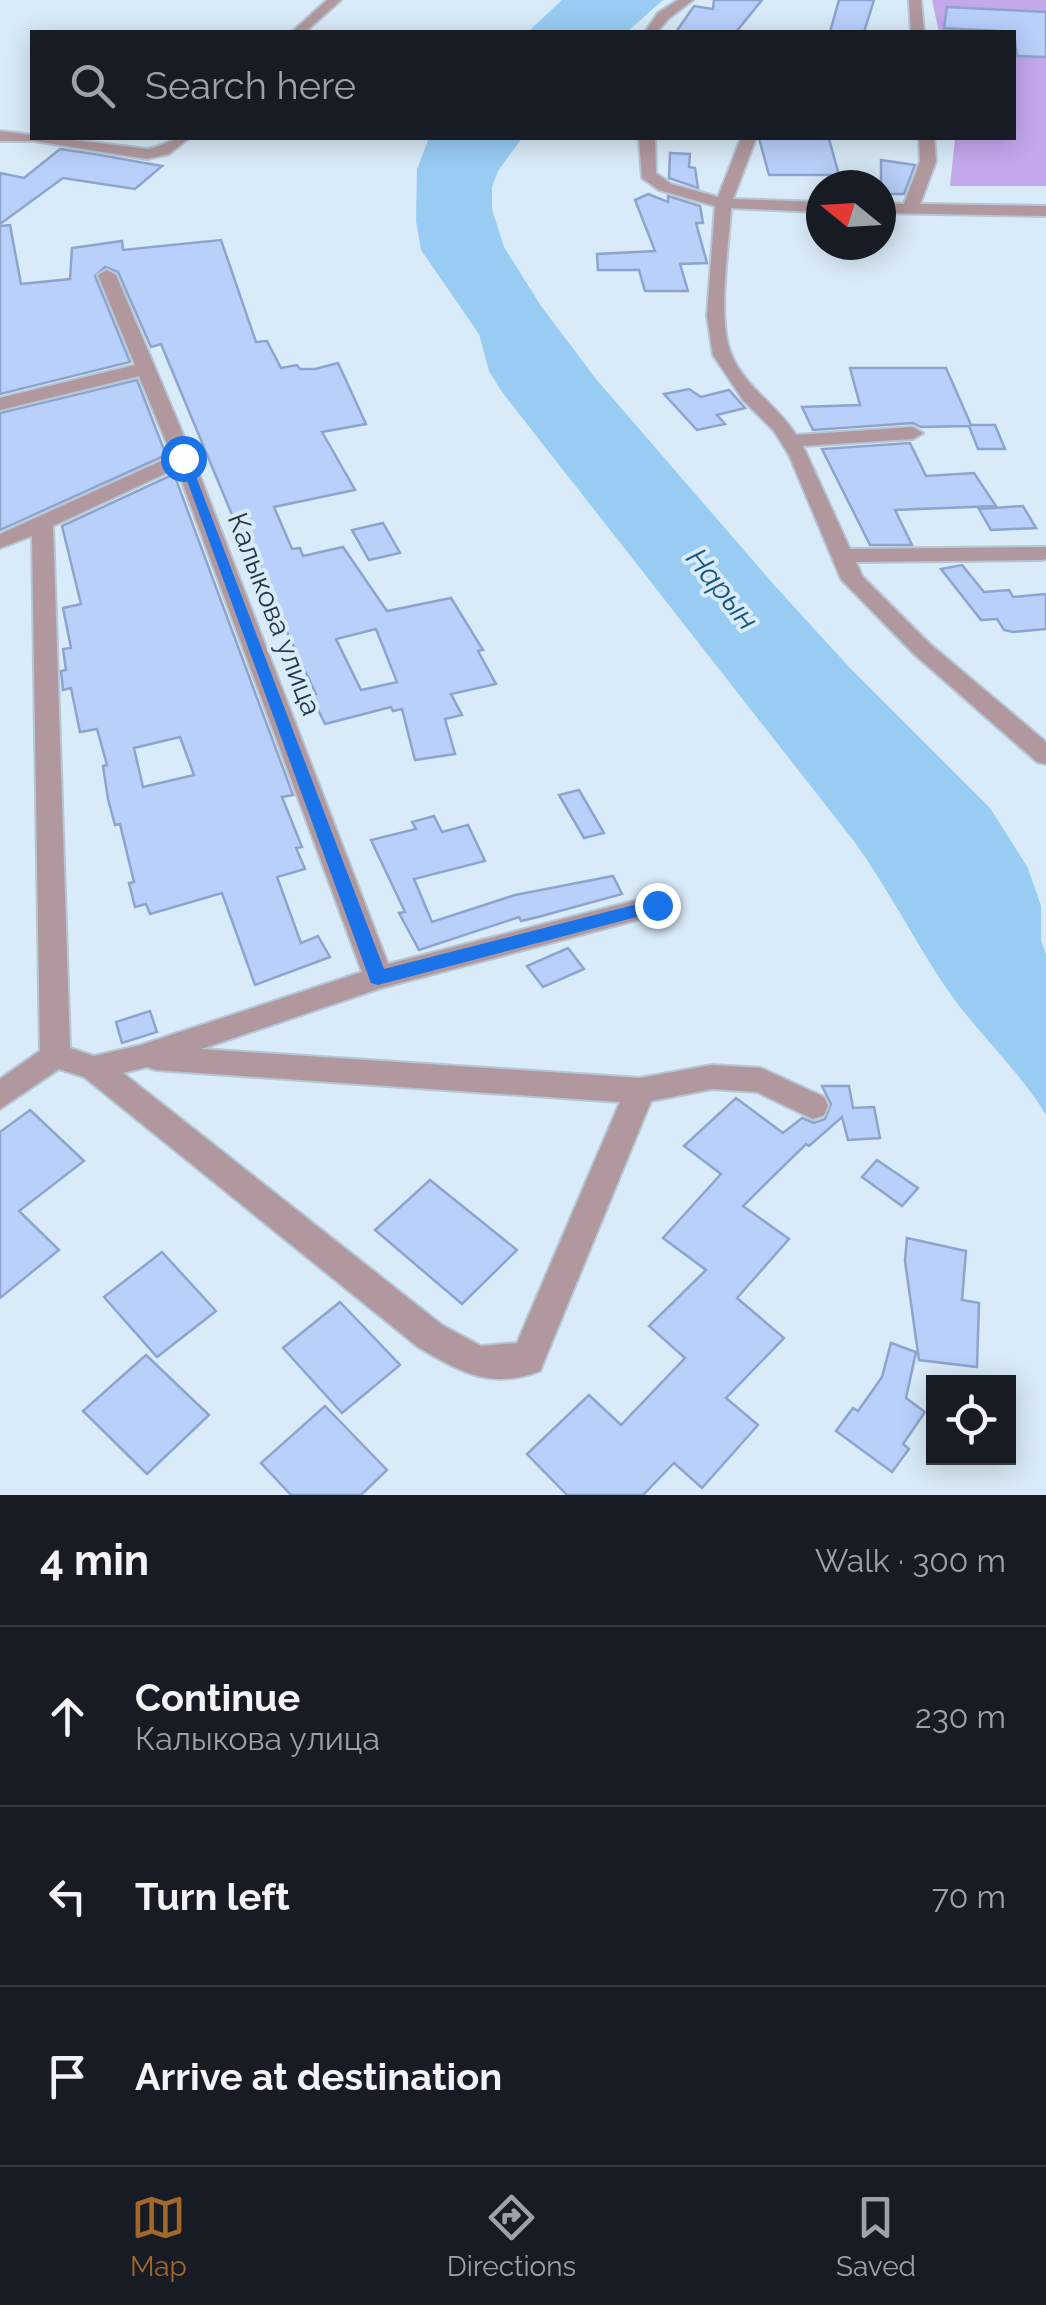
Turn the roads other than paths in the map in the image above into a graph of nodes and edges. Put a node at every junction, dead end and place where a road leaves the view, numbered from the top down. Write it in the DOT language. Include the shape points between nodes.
graph roads {
  1 [pos="335,0"];
  2 [pos="686,0"];
  3 [pos="915,0"];
  4 [pos="300,30"];
  5 [pos="653,30"];
  6 [pos="918,30"];
  7 [pos="0,136"];
  8 [pos="30,136"];
  9 [pos="53,140"];
  10 [pos="178,140"];
  11 [pos="647,140"];
  12 [pos="748,140"];
  13 [pos="927,140"];
  14 [pos="722,203"];
  15 [pos="806,206"];
  16 [pos="896,209"];
  17 [pos="910,209"];
  18 [pos="1046,211"];
  19 [pos="107,274"];
  20 [pos="143,368"];
  21 [pos="0,404"];
  22 [pos="913,433"];
  23 [pos="790,441"];
  24 [pos="183,458"];
  25 [pos="42,521"];
  26 [pos="0,542"];
  27 [pos="1042,553"];
  28 [pos="842,556"];
  29 [pos="1046,756"];
  30 [pos="657,905"];
  31 [pos="378,978"];
  32 [pos="54,1056"];
  33 [pos="141,1057"];
  34 [pos="94,1068"];
  35 [pos="640,1092"];
  36 [pos="0,1096"];
  37 [pos="813,1106"];
  1 -- 4 [label="street"];
  2 -- 5 [label="street"];
  3 -- 6 [label="street"];
  7 -- 8 [label="street"];
  9 -- 10 [label="street" via="146,154"];
  11 -- 14 [label="street" via="648,176"];
  12 -- 14 [label="street"];
  13 -- 17 [label="street" via="928,161"];
  14 -- 15 [label="street"];
  14 -- 23 [label="street" via="716,316 722,355"];
  16 -- 17 [label="street"];
  17 -- 18 [label="street"];
  19 -- 20 [label="street, Калыкова улица"];
  20 -- 21 [label="street"];
  20 -- 24 [label="street, Калыкова улица"];
  22 -- 23 [label="street"];
  23 -- 28 [label="street"];
  24 -- 25 [label="street"];
  24 -- 31 [label="street, Калыкова улица"];
  25 -- 26 [label="street"];
  25 -- 32 [label="street"];
  27 -- 28 [label="street"];
  28 -- 29 [label="street" via="852,579 922,649"];
  30 -- 31 [label="street"];
  31 -- 33 [label="street"];
  32 -- 34 [label="street"];
  32 -- 36 [label="street"];
  33 -- 34 [label="street"];
  33 -- 35 [label="street"];
  34 -- 35 [label="street" via="430,1336 478,1363 528,1359"];
  35 -- 37 [label="street" via="712,1077 761,1080"];
}
